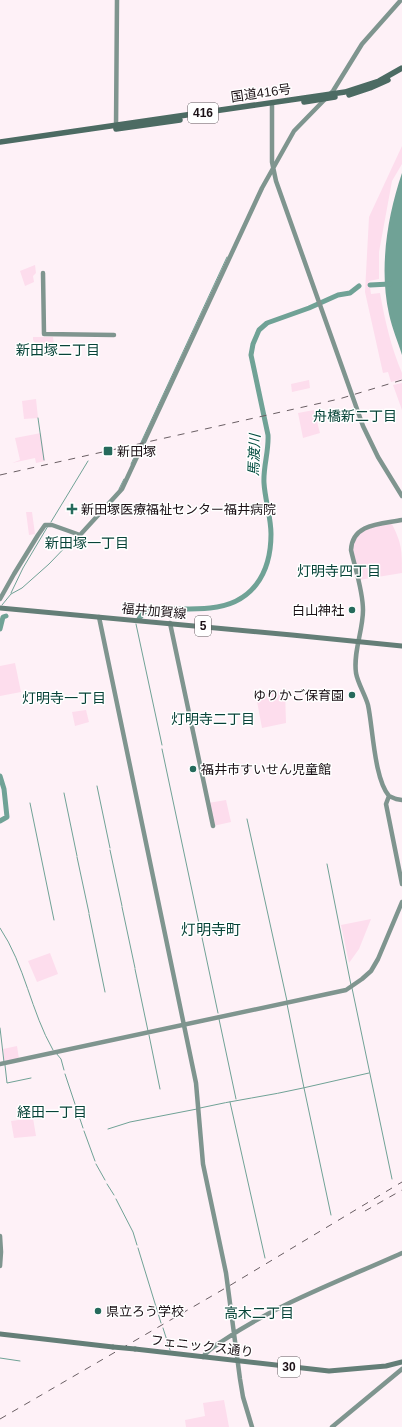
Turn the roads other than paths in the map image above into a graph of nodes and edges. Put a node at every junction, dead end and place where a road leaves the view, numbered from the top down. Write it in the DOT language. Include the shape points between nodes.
graph roads {
  1 [pos="117,0"];
  2 [pos="401,0"];
  3 [pos="402,68"];
  4 [pos="402,72"];
  5 [pos="330,94"];
  6 [pos="325,99"];
  7 [pos="272,104"];
  8 [pos="116,127"];
  9 [pos="0,142"];
  10 [pos="0,146"];
  11 [pos="273,170"];
  12 [pos="43,273"];
  13 [pos="114,335"];
  14 [pos="402,496"];
  15 [pos="402,520"];
  16 [pos="0,599"];
  17 [pos="0,609"];
  18 [pos="99,617"];
  19 [pos="170,623"];
  20 [pos="358,641"];
  21 [pos="402,646"];
  22 [pos="389,796"];
  23 [pos="402,800"];
  24 [pos="213,826"];
  25 [pos="402,884"];
  26 [pos="402,902"];
  27 [pos="400,914"];
  28 [pos="184,1024"];
  29 [pos="0,1064"];
  30 [pos="0,1236"];
  31 [pos="402,1253"];
  32 [pos="0,1266"];
  33 [pos="234,1333"];
  34 [pos="0,1334"];
  35 [pos="204,1357"];
  36 [pos="237,1361"];
  37 [pos="402,1362"];
  38 [pos="402,1369"];
  39 [pos="252,1427"];
  40 [pos="332,1427"];
  1 -- 8 [label="street"];
  2 -- 5 [label="street" via="362,44"];
  3 -- 5 [label="highway, 国道416号 / 416" via="370,84"];
  4 -- 6 [label="highway, 国道416号 / 416" via="381,84"];
  5 -- 6 [label="street"];
  5 -- 7 [label="highway, 国道416号 / 416"];
  6 -- 7 [label="highway, 国道416号 / 416"];
  6 -- 11 [label="street" via="294,131"];
  7 -- 8 [label="highway, 国道416号 / 416"];
  7 -- 11 [label="street"];
  8 -- 9 [label="highway, 国道416号 / 416"];
  8 -- 10 [label="highway, 国道416号 / 416"];
  11 -- 14 [label="street" via="369,439"];
  11 -- 16 [label="street" via="262,188 122,489 80,535 45,525"];
  12 -- 13 [label="street" via="44,334"];
  15 -- 20 [label="street" via="359,530 353,540 351,550 363,610"];
  17 -- 18 [label="main road, 福井加賀線 / 5"];
  18 -- 19 [label="main road, 福井加賀線 / 5"];
  18 -- 28 [label="street"];
  19 -- 20 [label="main road, 福井加賀線 / 5"];
  19 -- 24 [label="street"];
  20 -- 21 [label="main road, 福井加賀線 / 5"];
  20 -- 22 [label="street" via="356,674 368,704 369,722 382,785"];
  22 -- 23 [label="street"];
  22 -- 25 [label="street" via="386,804"];
  26 -- 27 [label="street"];
  27 -- 28 [label="street" via="370,971 346,990"];
  28 -- 29 [label="street"];
  28 -- 33 [label="street" via="196,1082 203,1164 226,1273"];
  30 -- 32 [label="street"];
  31 -- 33 [label="street" via="269,1313"];
  33 -- 35 [label="street" via="207,1352"];
  33 -- 36 [label="street"];
  34 -- 35 [label="main road, フェニックス通り / 30, bridge"];
  35 -- 36 [label="main road, フェニックス通り / 30"];
  36 -- 37 [label="main road, フェニックス通り / 30" via="331,1372"];
  36 -- 39 [label="street" via="243,1397"];
  38 -- 40 [label="street"];
}
